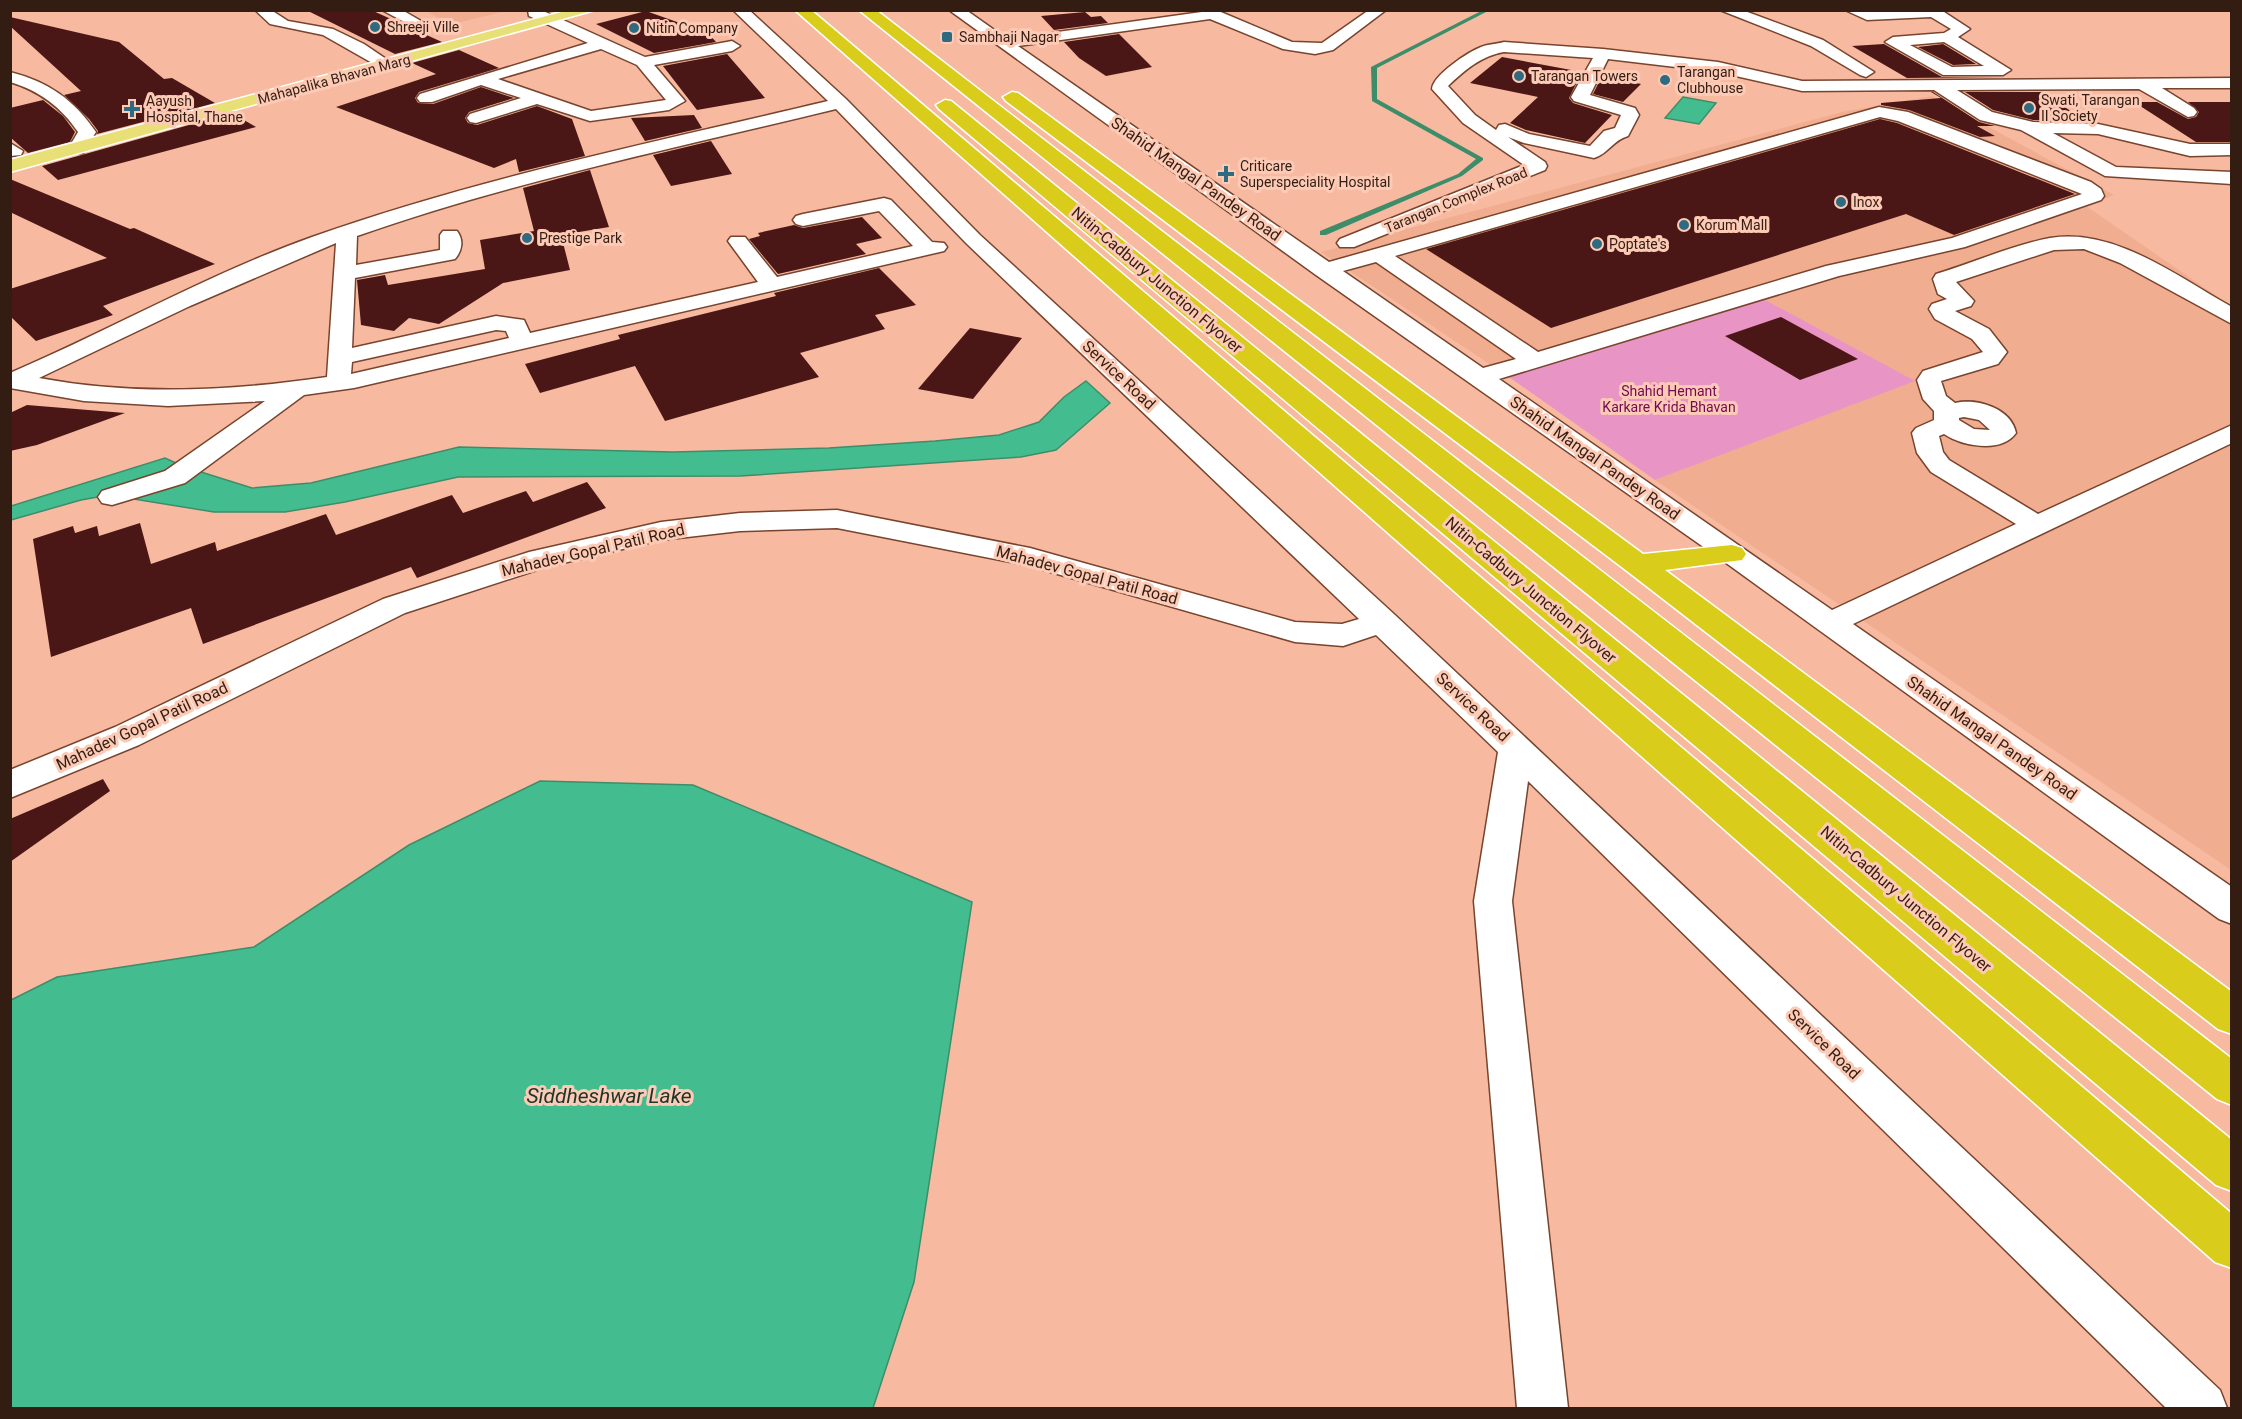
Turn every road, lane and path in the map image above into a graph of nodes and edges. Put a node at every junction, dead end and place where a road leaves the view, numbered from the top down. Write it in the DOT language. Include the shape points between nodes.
graph roads {
  1 [pos="262,10"];
  2 [pos="301,10"];
  3 [pos="389,10"];
  4 [pos="588,10"];
  5 [pos="740,10"];
  6 [pos="802,10"];
  7 [pos="831,10"];
  8 [pos="866,10"];
  9 [pos="894,10"];
  10 [pos="1379,10"];
  11 [pos="1727,10"];
  12 [pos="1852,10"];
  13 [pos="1926,11"];
  14 [pos="959,13"];
  15 [pos="985,13"];
  16 [pos="543,15"];
  17 [pos="413,21"];
  18 [pos="329,32"];
  19 [pos="1947,37"];
  20 [pos="603,44"];
  21 [pos="1003,44"];
  22 [pos="732,46"];
  23 [pos="1603,54"];
  24 [pos="381,61"];
  25 [pos="643,62"];
  26 [pos="1593,71"];
  27 [pos="1866,72"];
  28 [pos="10,77"];
  29 [pos="481,80"];
  30 [pos="307,81"];
  31 [pos="2142,83"];
  32 [pos="2232,83"];
  33 [pos="1940,86"];
  34 [pos="2232,95"];
  35 [pos="2164,96"];
  36 [pos="2056,97"];
  37 [pos="426,98"];
  38 [pos="538,98"];
  39 [pos="840,103"];
  40 [pos="2188,112"];
  41 [pos="477,118"];
  42 [pos="1493,119"];
  43 [pos="1474,122"];
  44 [pos="2027,126"];
  45 [pos="87,132"];
  46 [pos="77,148"];
  47 [pos="2232,149"];
  48 [pos="11,154"];
  49 [pos="2232,178"];
  50 [pos="803,220"];
  51 [pos="454,234"];
  52 [pos="738,241"];
  53 [pos="364,253"];
  54 [pos="1378,254"];
  55 [pos="1316,263"];
  56 [pos="772,286"];
  57 [pos="2232,316"];
  58 [pos="522,343"];
  59 [pos="340,358"];
  60 [pos="1534,360"];
  61 [pos="1480,377"];
  62 [pos="12,380"];
  63 [pos="338,383"];
  64 [pos="57,389"];
  65 [pos="298,389"];
  66 [pos="10,406"];
  67 [pos="2232,434"];
  68 [pos="112,497"];
  69 [pos="2037,525"];
  70 [pos="1732,554"];
  71 [pos="1637,564"];
  72 [pos="1384,622"];
  73 [pos="1830,623"];
  74 [pos="1516,748"];
  75 [pos="10,785"];
  76 [pos="2232,908"];
  77 [pos="2232,1016"];
  78 [pos="2232,1085"];
  79 [pos="2232,1169"];
  80 [pos="2232,1245"];
  81 [pos="1542,1408"];
  82 [pos="2202,1408"];
  1 -- 18 [label="street" via="271,19"];
  2 -- 18 [label="street" via="331,26"];
  3 -- 17 [label="street"];
  4 -- 16 [label="main road, Mahapalika Bhavan Marg"];
  5 -- 39 [label="street, Service Road"];
  6 -- 80 [label="highway"];
  7 -- 79 [label="highway, Nitin-Cadbury Junction Flyover"];
  8 -- 78 [label="highway, Nitin-Cadbury Junction Flyover"];
  9 -- 71 [label="highway"];
  10 -- 21 [label="street" via="1327,47 1315,49 1289,46 1212,14"];
  11 -- 27 [label="street" via="1817,43"];
  12 -- 13 [label="street" via="1867,16"];
  13 -- 19 [label="street" via="1962,29"];
  14 -- 15 [label="street"];
  14 -- 21 [label="street, Shahid Mangal Pandey Road"];
  16 -- 20 [label="street"];
  16 -- 24 [label="main road, Mahapalika Bhavan Marg"];
  18 -- 24 [label="street"];
  19 -- 19 [label="street" via="2002,68 2003,70 1949,72 1893,42"];
  20 -- 25 [label="street"];
  20 -- 29 [label="street"];
  21 -- 55 [label="street, Shahid Mangal Pandey Road"];
  22 -- 25 [label="street"];
  23 -- 26 [label="street"];
  23 -- 33 [label="street, Tarangan Complex Road" via="1718,67 1793,85"];
  23 -- 43 [label="street, Tarangan Complex Road" via="1486,50 1460,66 1439,87"];
  24 -- 30 [label="main road, Mahapalika Bhavan Marg"];
  25 -- 38 [label="street" via="676,100 669,105 590,116"];
  26 -- 42 [label="street" via="1512,55 1492,55 1458,86"];
  26 -- 42 [label="street" via="1580,97 1630,114 1622,132 1610,135 1594,152 1524,138"];
  28 -- 45 [label="street" via="36,83 57,94"];
  29 -- 37 [label="street"];
  29 -- 38 [label="street"];
  30 -- 45 [label="main road, Mahapalika Bhavan Marg"];
  30 -- 46 [label="main road, Mahapalika Bhavan Marg"];
  31 -- 32 [label="street, Tarangan Complex Road"];
  31 -- 33 [label="street, Tarangan Complex Road"];
  31 -- 35 [label="street"];
  33 -- 44 [label="street" via="1986,116"];
  34 -- 35 [label="street"];
  35 -- 36 [label="street"];
  35 -- 40 [label="street"];
  38 -- 41 [label="street"];
  39 -- 53 [label="street" via="533,177 402,213"];
  39 -- 72 [label="street, Service Road" via="973,239"];
  42 -- 43 [label="street"];
  43 -- 55 [label="street, Tarangan Complex Road" via="1538,166 1382,230"];
  44 -- 47 [label="street" via="2098,129 2190,150"];
  44 -- 49 [label="street" via="2112,172"];
  45 -- 46 [label="street"];
  45 -- 48 [label="main road, Mahapalika Bhavan Marg"];
  46 -- 48 [label="main road, Mahapalika Bhavan Marg"];
  50 -- 56 [label="street" via="884,204 932,248"];
  51 -- 53 [label="street" via="448,255"];
  52 -- 56 [label="street"];
  53 -- 59 [label="street"];
  53 -- 62 [label="street" via="182,301"];
  54 -- 55 [label="street"];
  54 -- 60 [label="street"];
  54 -- 60 [label="street" via="1879,112 1902,116 2094,193 1958,243 1834,271"];
  55 -- 61 [label="street, Shahid Mangal Pandey Road"];
  56 -- 58 [label="street"];
  57 -- 69 [label="street" via="2128,258 2086,243 2052,244 1944,279 1946,289 1963,302 1944,306 1940,309 1943,314 1984,337 1995,352 1990,359 1929,380 1930,393 1948,417 1925,433 1930,453 1940,466"];
  58 -- 59 [label="street" via="516,325 496,323"];
  58 -- 63 [label="street"];
  59 -- 63 [label="street"];
  60 -- 61 [label="street"];
  61 -- 70 [label="street, Shahid Mangal Pandey Road"];
  62 -- 64 [label="street"];
  63 -- 65 [label="street"];
  64 -- 65 [label="street" via="168,399"];
  64 -- 66 [label="street"];
  65 -- 68 [label="street" via="175,477"];
  67 -- 69 [label="street"];
  69 -- 73 [label="street"];
  70 -- 71 [label="highway"];
  70 -- 73 [label="street, Shahid Mangal Pandey Road"];
  71 -- 77 [label="highway"];
  72 -- 74 [label="street, Service Road"];
  72 -- 75 [label="street, Mahadev Gopal Patil Road" via="1343,635 1295,632 1030,557 924,534 837,519 740,522 673,530 539,558 394,606 127,736"];
  73 -- 76 [label="street, Shahid Mangal Pandey Road"];
  74 -- 81 [label="street" via="1493,901"];
  74 -- 82 [label="street, Service Road"];
}
